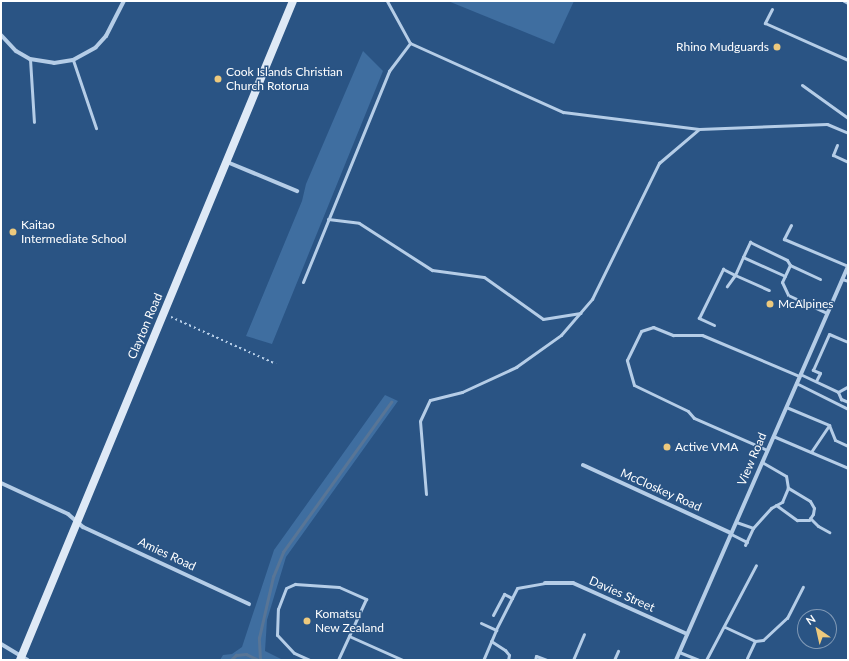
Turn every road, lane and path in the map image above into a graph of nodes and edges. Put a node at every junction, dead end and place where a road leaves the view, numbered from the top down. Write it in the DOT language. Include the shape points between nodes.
graph roads {
  1 [pos="124,1"];
  2 [pos="293,1"];
  3 [pos="387,1"];
  4 [pos="844,1"];
  5 [pos="848,3"];
  6 [pos="772,9"];
  7 [pos="1,35"];
  8 [pos="410,43"];
  9 [pos="30,59"];
  10 [pos="73,60"];
  11 [pos="848,60"];
  12 [pos="802,85"];
  13 [pos="848,118"];
  14 [pos="34,122"];
  15 [pos="96,128"];
  16 [pos="699,129"];
  17 [pos="848,133"];
  18 [pos="837,145"];
  19 [pos="227,162"];
  20 [pos="848,162"];
  21 [pos="297,191"];
  22 [pos="328,219"];
  23 [pos="791,225"];
  24 [pos="743,257"];
  25 [pos="790,266"];
  26 [pos="848,266"];
  27 [pos="735,275"];
  28 [pos="785,276"];
  29 [pos="820,279"];
  30 [pos="842,279"];
  31 [pos="848,281"];
  32 [pos="302,282"];
  33 [pos="727,286"];
  34 [pos="769,290"];
  35 [pos="581,312"];
  36 [pos="827,313"];
  37 [pos="164,314"];
  38 [pos="714,325"];
  39 [pos="820,330"];
  40 [pos="829,334"];
  41 [pos="848,342"];
  42 [pos="276,364"];
  43 [pos="800,375"];
  44 [pos="816,381"];
  45 [pos="796,383"];
  46 [pos="847,387"];
  47 [pos="838,392"];
  48 [pos="848,402"];
  49 [pos="786,407"];
  50 [pos="848,410"];
  51 [pos="829,425"];
  52 [pos="773,436"];
  53 [pos="848,446"];
  54 [pos="767,450"];
  55 [pos="811,452"];
  56 [pos="762,462"];
  57 [pos="583,466"];
  58 [pos="848,468"];
  59 [pos="1,483"];
  60 [pos="788,488"];
  61 [pos="426,494"];
  62 [pos="776,505"];
  63 [pos="810,518"];
  64 [pos="77,521"];
  65 [pos="736,522"];
  66 [pos="753,528"];
  67 [pos="829,532"];
  68 [pos="731,534"];
  69 [pos="756,565"];
  70 [pos="546,583"];
  71 [pos="803,587"];
  72 [pos="512,598"];
  73 [pos="249,604"];
  74 [pos="493,615"];
  75 [pos="481,623"];
  76 [pos="725,627"];
  77 [pos="496,630"];
  78 [pos="584,634"];
  79 [pos="687,634"];
  80 [pos="349,636"];
  81 [pos="491,641"];
  82 [pos="755,641"];
  83 [pos="1,644"];
  84 [pos="618,651"];
  85 [pos="679,652"];
  86 [pos="23,658"];
  87 [pos="747,658"];
  88 [pos="310,660"];
  89 [pos="338,660"];
  90 [pos="403,660"];
  91 [pos="483,660"];
  92 [pos="508,660"];
  93 [pos="535,660"];
  94 [pos="547,660"];
  95 [pos="573,660"];
  96 [pos="614,660"];
  97 [pos="676,660"];
  98 [pos="699,660"];
  99 [pos="706,660"];
  1 -- 10 [label="street" via="106,36 96,47"];
  2 -- 19 [label="main road, Clayton Road"];
  3 -- 8 [label="lane"];
  4 -- 5 [label="lane"];
  6 -- 11 [label="lane" via="765,23"];
  7 -- 9 [label="street" via="16,51"];
  8 -- 16 [label="lane" via="563,112"];
  8 -- 22 [label="lane" via="389,71"];
  9 -- 10 [label="street" via="54,62"];
  9 -- 14 [label="lane"];
  10 -- 15 [label="lane"];
  12 -- 13 [label="lane"];
  16 -- 17 [label="lane" via="827,124"];
  16 -- 35 [label="lane" via="659,163 592,299"];
  18 -- 20 [label="lane" via="833,154"];
  19 -- 21 [label="street"];
  19 -- 37 [label="main road, Clayton Road"];
  22 -- 32 [label="lane"];
  22 -- 35 [label="lane" via="359,223 432,270 484,277 543,318"];
  23 -- 26 [label="lane" via="784,239"];
  24 -- 25 [label="lane" via="750,242 786,260"];
  24 -- 27 [label="lane"];
  24 -- 28 [label="lane"];
  25 -- 28 [label="lane"];
  25 -- 29 [label="lane"];
  26 -- 30 [label="street, View Road"];
  27 -- 33 [label="lane"];
  27 -- 34 [label="lane"];
  27 -- 38 [label="lane" via="723,269 699,318"];
  28 -- 36 [label="lane" via="782,282 788,295"];
  30 -- 31 [label="lane"];
  30 -- 36 [label="street, View Road"];
  35 -- 61 [label="lane" via="561,335 516,367 462,392 430,400 420,421"];
  36 -- 39 [label="street, View Road"];
  37 -- 42 [label="path"];
  37 -- 64 [label="main road, Clayton Road"];
  39 -- 40 [label="lane"];
  39 -- 43 [label="street, View Road"];
  40 -- 41 [label="lane"];
  40 -- 44 [label="lane" via="813,370 820,373"];
  43 -- 44 [label="lane"];
  43 -- 45 [label="street, View Road"];
  43 -- 54 [label="lane" via="702,335 673,335 653,327 641,331 627,360 634,385 688,411 694,418"];
  44 -- 47 [label="lane"];
  45 -- 49 [label="street, View Road"];
  45 -- 50 [label="lane"];
  46 -- 47 [label="lane"];
  47 -- 48 [label="lane" via="841,399"];
  49 -- 51 [label="lane"];
  49 -- 52 [label="street, View Road"];
  51 -- 53 [label="lane" via="835,440"];
  51 -- 55 [label="lane"];
  52 -- 54 [label="street, View Road"];
  52 -- 55 [label="lane"];
  54 -- 56 [label="street, View Road"];
  55 -- 58 [label="lane"];
  56 -- 60 [label="lane" via="786,476"];
  56 -- 65 [label="street, View Road"];
  57 -- 68 [label="street, McCloskey Road"];
  59 -- 64 [label="street, Amies Road" via="68,514"];
  60 -- 62 [label="lane" via="782,502"];
  60 -- 63 [label="lane" via="810,501 814,508"];
  62 -- 63 [label="lane" via="797,520"];
  62 -- 66 [label="lane"];
  63 -- 67 [label="lane"];
  64 -- 73 [label="street, Amies Road" via="83,527"];
  64 -- 86 [label="main road, Clayton Road"];
  65 -- 66 [label="lane"];
  65 -- 68 [label="street, View Road"];
  66 -- 68 [label="lane" via="746,543"];
  68 -- 79 [label="street, View Road"];
  69 -- 76 [label="lane"];
  70 -- 72 [label="lane" via="517,588"];
  70 -- 79 [label="street, Davies Street" via="573,583"];
  71 -- 82 [label="lane" via="787,618 763,640"];
  72 -- 74 [label="lane" via="504,594"];
  72 -- 77 [label="lane"];
  75 -- 77 [label="lane"];
  76 -- 82 [label="lane"];
  76 -- 99 [label="lane"];
  77 -- 81 [label="lane"];
  78 -- 95 [label="lane"];
  79 -- 85 [label="street, View Road"];
  80 -- 88 [label="lane" via="366,599 339,587 295,584 286,588 278,609 277,635 294,653"];
  80 -- 89 [label="lane"];
  80 -- 90 [label="lane"];
  81 -- 91 [label="lane"];
  81 -- 92 [label="lane" via="505,650 509,655"];
  82 -- 87 [label="lane"];
  83 -- 86 [label="street"];
  84 -- 96 [label="lane"];
  85 -- 97 [label="street, View Road"];
  85 -- 98 [label="lane"];
  93 -- 94 [label="lane" via="536,656"];
}
